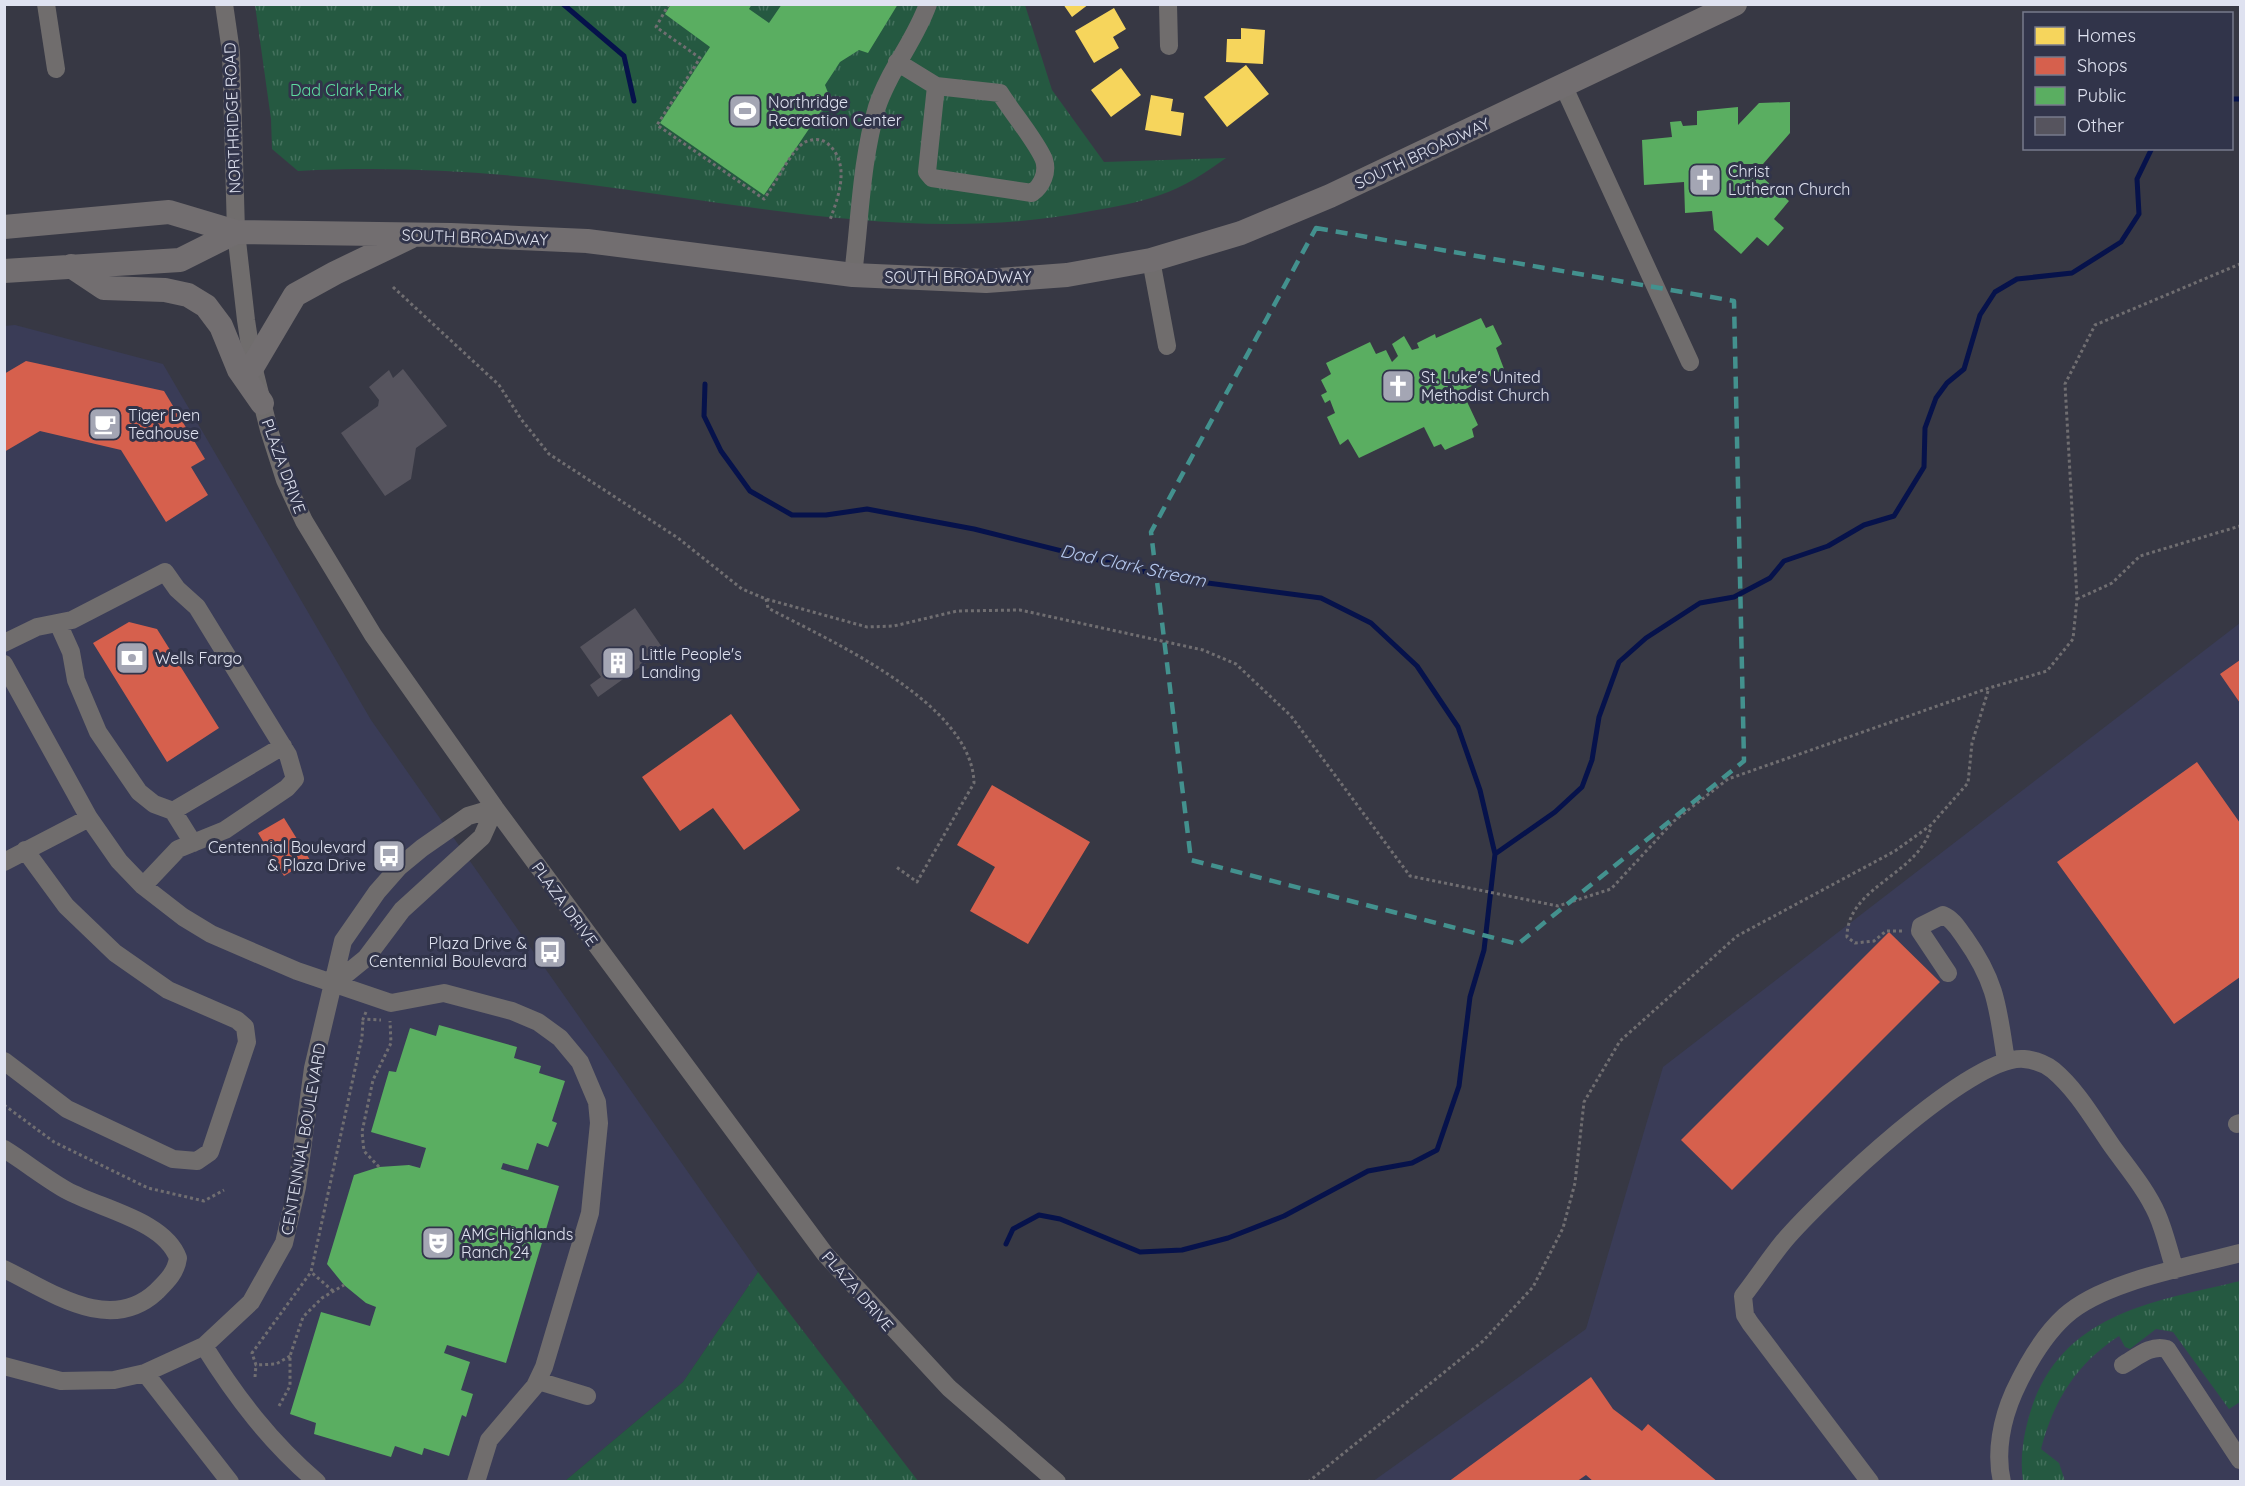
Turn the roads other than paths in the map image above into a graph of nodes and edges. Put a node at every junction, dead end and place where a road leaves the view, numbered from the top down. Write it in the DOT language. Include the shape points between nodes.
graph roads {
  1 [pos="46,4"];
  2 [pos="224,4"];
  3 [pos="928,4"];
  4 [pos="1168,4"];
  5 [pos="1734,4"];
  6 [pos="1169,46"];
  7 [pos="897,62"];
  8 [pos="56,69"];
  9 [pos="936,86"];
  10 [pos="1563,86"];
  11 [pos="4,227"];
  12 [pos="236,232"];
  13 [pos="415,235"];
  14 [pos="1151,260"];
  15 [pos="71,266"];
  16 [pos="4,271"];
  17 [pos="853,275"];
  18 [pos="1167,346"];
  19 [pos="1690,362"];
  20 [pos="253,366"];
  21 [pos="262,403"];
  22 [pos="58,623"];
  23 [pos="4,643"];
  24 [pos="4,664"];
  25 [pos="283,746"];
  26 [pos="495,808"];
  27 [pos="173,811"];
  28 [pos="88,818"];
  29 [pos="193,843"];
  30 [pos="25,850"];
  31 [pos="4,862"];
  32 [pos="143,886"];
  33 [pos="1948,973"];
  34 [pos="334,984"];
  35 [pos="2006,1060"];
  36 [pos="4,1061"];
  37 [pos="4,1149"];
  38 [pos="2241,1253"];
  39 [pos="4,1269"];
  40 [pos="2175,1270"];
  41 [pos="204,1346"];
  42 [pos="2123,1365"];
  43 [pos="4,1366"];
  44 [pos="145,1373"];
  45 [pos="538,1381"];
  46 [pos="587,1396"];
  47 [pos="2241,1460"];
  48 [pos="230,1482"];
  49 [pos="316,1482"];
  50 [pos="476,1482"];
  51 [pos="1057,1482"];
  52 [pos="1870,1482"];
  53 [pos="2002,1482"];
  1 -- 8 [label="street"];
  2 -- 12 [label="street, NORTHRIDGE ROAD" via="231,52"];
  3 -- 7 [label="street"];
  4 -- 6 [label="street"];
  5 -- 10 [label="main road, SOUTH BROADWAY"];
  7 -- 9 [label="street"];
  7 -- 17 [label="street" via="877,108"];
  9 -- 9 [label="street" via="1000,93 1044,160 1037,189 1032,193 932,178 927,172"];
  10 -- 14 [label="main road, SOUTH BROADWAY" via="1320,200 1241,233"];
  10 -- 19 [label="street"];
  11 -- 12 [label="main road, SOUTH BROADWAY" via="169,212"];
  12 -- 13 [label="main road, SOUTH BROADWAY"];
  12 -- 15 [label="main road, SOUTH BROADWAY" via="180,260"];
  12 -- 20 [label="street, PLAZA DRIVE"];
  13 -- 17 [label="main road, SOUTH BROADWAY" via="587,241"];
  13 -- 20 [label="main road" via="295,295"];
  14 -- 17 [label="main road, SOUTH BROADWAY" via="1028,279 940,281"];
  14 -- 18 [label="street"];
  15 -- 16 [label="main road, SOUTH BROADWAY"];
  15 -- 21 [label="main road" via="104,288 165,290 188,295 206,306 220,326 239,370"];
  20 -- 21 [label="street, PLAZA DRIVE"];
  21 -- 26 [label="street, PLAZA DRIVE" via="285,480 304,521 373,635"];
  22 -- 23 [label="street" via="37,627"];
  22 -- 25 [label="street" via="72,620 165,572 197,607"];
  22 -- 27 [label="street" via="98,732 139,792 154,804"];
  24 -- 28 [label="street"];
  25 -- 27 [label="street"];
  25 -- 29 [label="street" via="295,779 287,788 225,830"];
  26 -- 34 [label="street" via="482,837 423,889 366,958"];
  26 -- 34 [label="street, CENTENNIAL BOULEVARD" via="468,816 399,867 343,941"];
  26 -- 51 [label="street, PLAZA DRIVE" via="825,1254 949,1388"];
  27 -- 29 [label="street"];
  28 -- 30 [label="street"];
  28 -- 32 [label="street"];
  29 -- 32 [label="street" via="178,849"];
  30 -- 31 [label="street"];
  30 -- 36 [label="street" via="66,906 115,953 168,990 237,1020 245,1027 247,1042 210,1152 197,1161 172,1159 66,1108"];
  32 -- 34 [label="street" via="211,934"];
  33 -- 35 [label="street" via="1920,931 1921,926 1943,915 1958,927 1988,973"];
  34 -- 41 [label="street, CENTENNIAL BOULEVARD" via="312,1068 297,1187 284,1243 251,1302"];
  34 -- 45 [label="street" via="391,1003 444,993 512,1011 538,1022 560,1038 588,1076 599,1123 590,1213"];
  35 -- 40 [label="street" via="2044,1064 2070,1087 2157,1214"];
  35 -- 52 [label="street" via="1948,1094 1889,1139 1785,1241 1743,1296 1750,1323"];
  37 -- 39 [label="street" via="66,1190 147,1225 174,1248 178,1258 171,1277 150,1297 131,1307 105,1312 79,1305"];
  38 -- 40 [label="street"];
  40 -- 53 [label="street" via="2113,1287 2065,1316 2027,1364 2004,1416 1999,1469"];
  41 -- 44 [label="street, CENTENNIAL BOULEVARD"];
  41 -- 49 [label="street" via="263,1430"];
  42 -- 47 [label="street" via="2158,1346 2168,1349"];
  43 -- 44 [label="street, CENTENNIAL BOULEVARD" via="61,1381 114,1380"];
  44 -- 48 [label="street"];
  45 -- 46 [label="street"];
  45 -- 50 [label="street" via="489,1440"];
}
